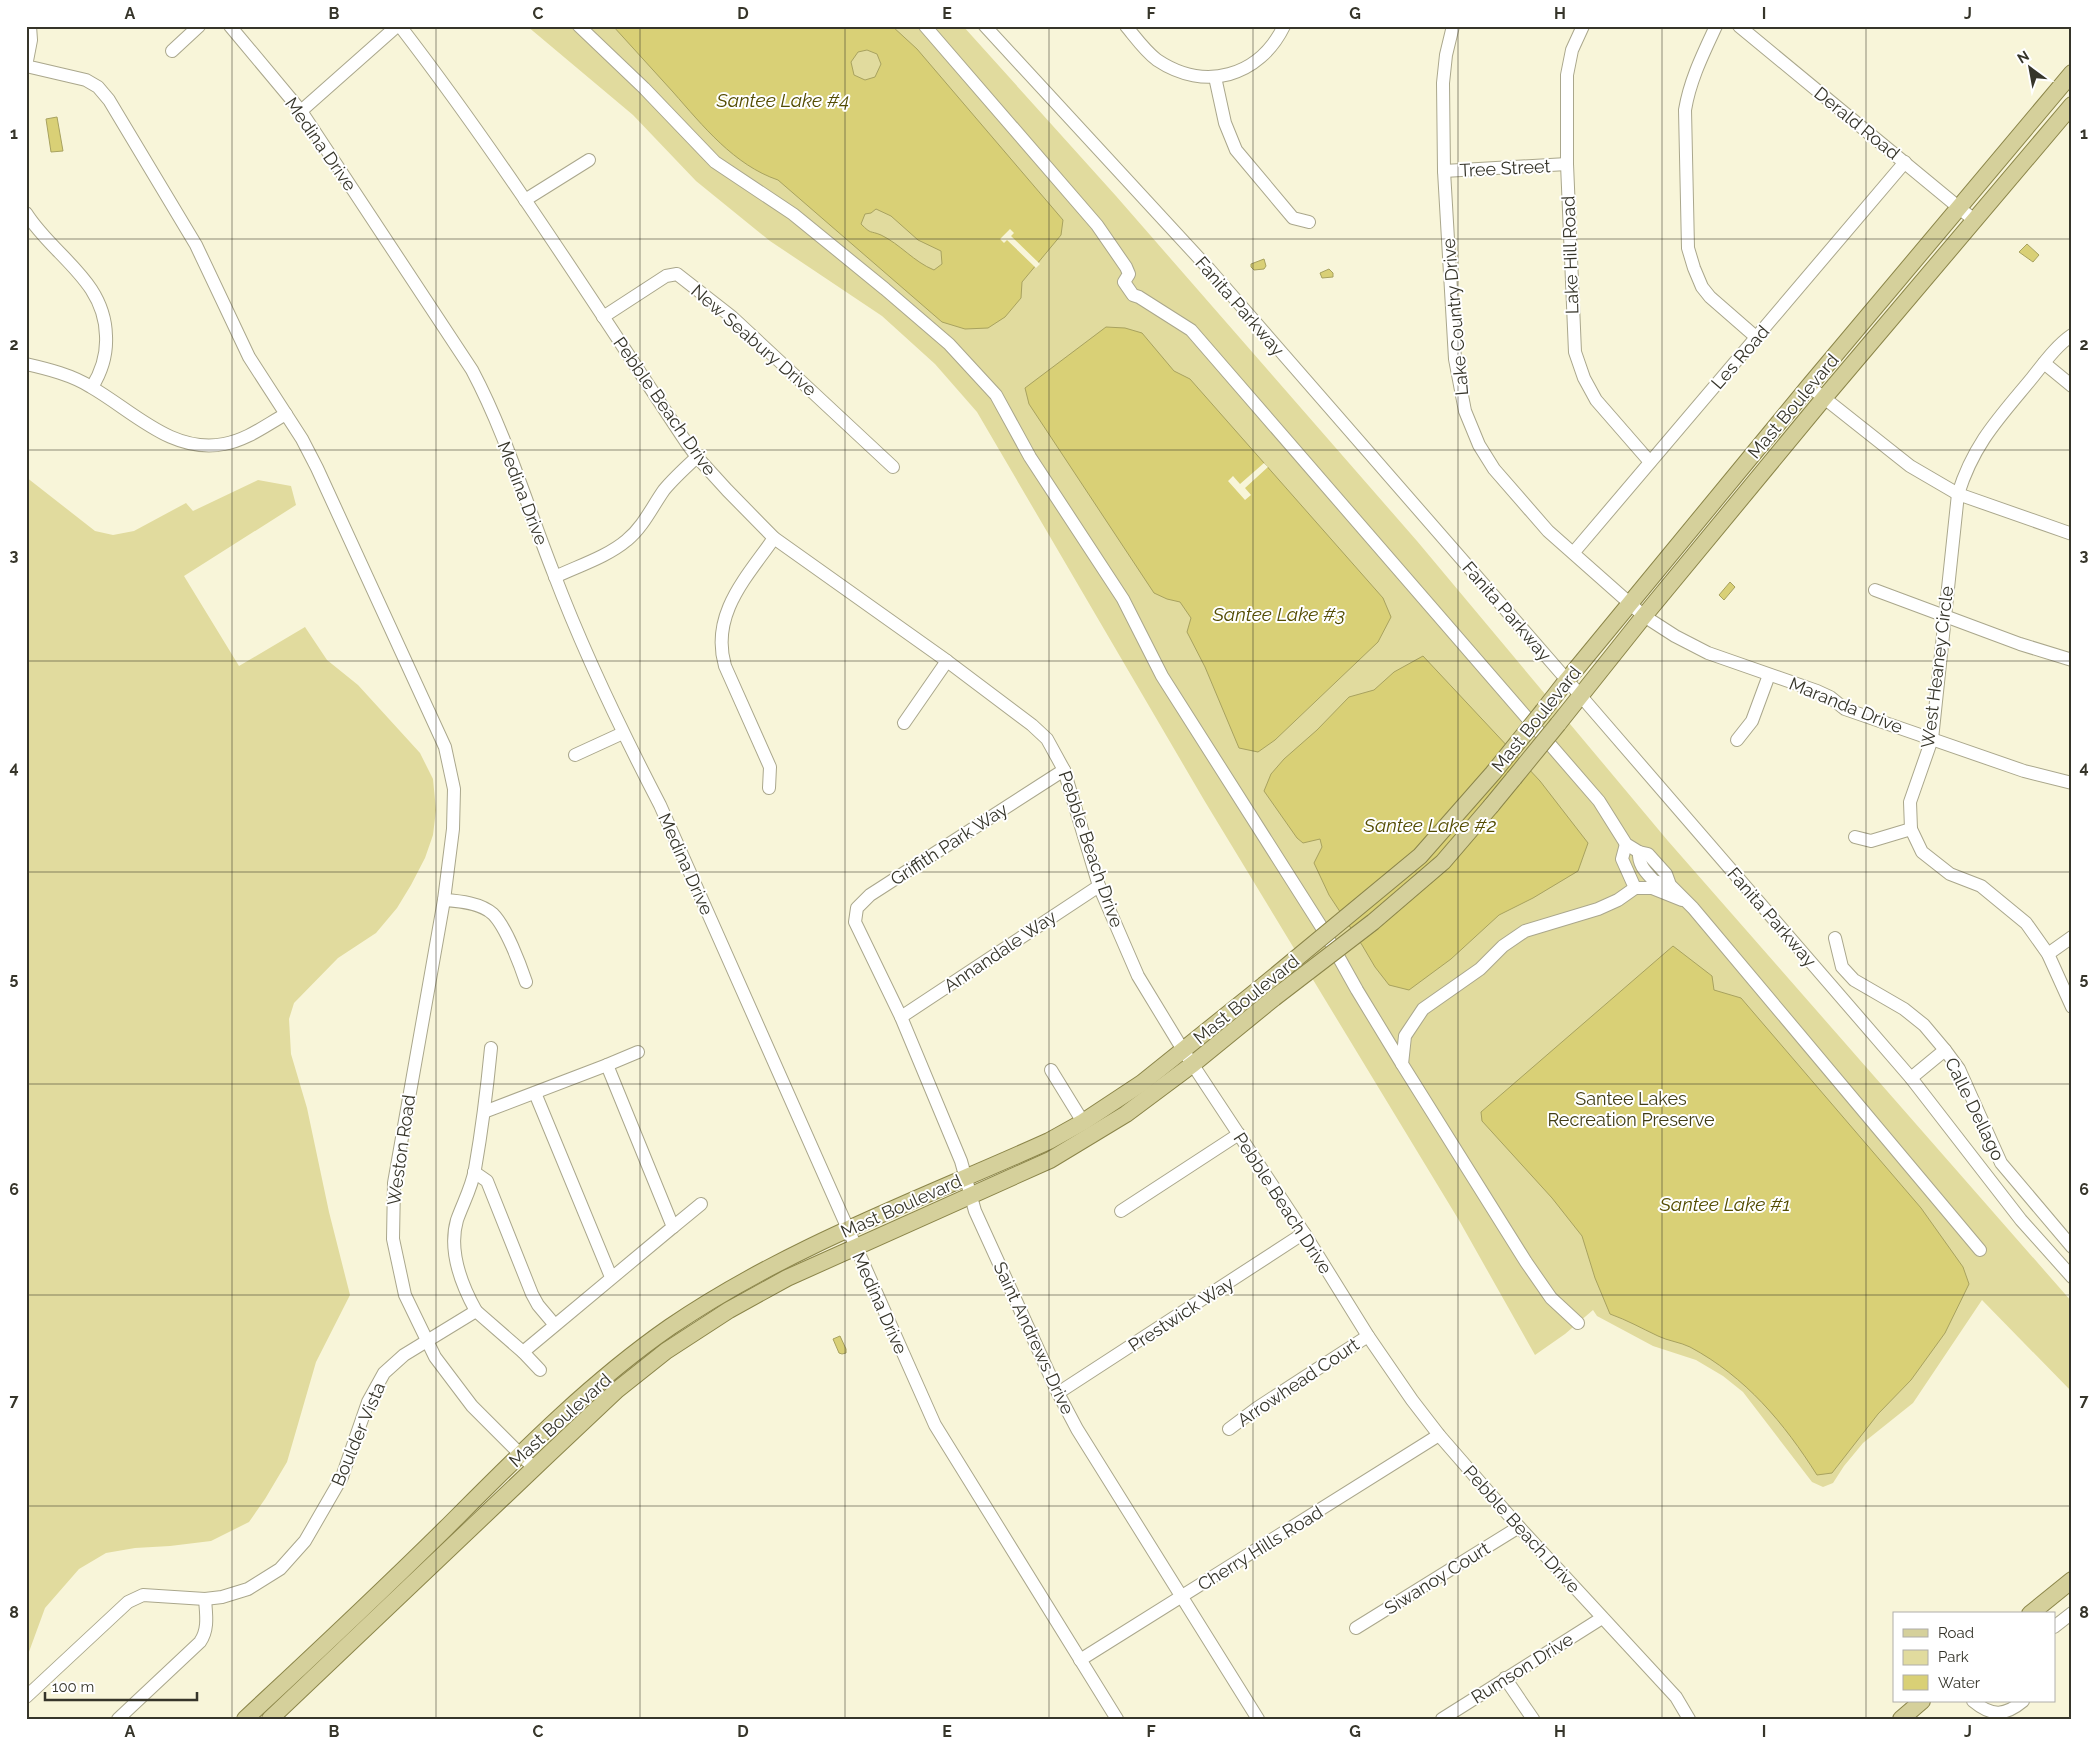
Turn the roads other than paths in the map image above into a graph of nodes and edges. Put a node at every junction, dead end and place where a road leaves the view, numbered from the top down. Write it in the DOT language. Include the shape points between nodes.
graph roads {
  1 [pos="30,26"];
  2 [pos="199,26"];
  3 [pos="230,26"];
  4 [pos="399,26"];
  5 [pos="579,26"];
  6 [pos="925,26"];
  7 [pos="985,26"];
  8 [pos="1126,26"];
  9 [pos="1284,26"];
  10 [pos="1453,26"];
  11 [pos="1584,26"];
  12 [pos="1716,26"];
  13 [pos="1739,26"];
  14 [pos="172,51"];
  15 [pos="26,66"];
  16 [pos="2072,73"];
  17 [pos="1215,76"];
  18 [pos="2072,105"];
  19 [pos="301,111"];
  20 [pos="589,160"];
  21 [pos="1905,162"];
  22 [pos="1567,164"];
  23 [pos="1444,171"];
  24 [pos="525,200"];
  25 [pos="1960,208"];
  26 [pos="26,213"];
  27 [pos="1974,220"];
  28 [pos="1309,222"];
  29 [pos="602,317"];
  30 [pos="2072,335"];
  31 [pos="1757,338"];
  32 [pos="2044,363"];
  33 [pos="26,364"];
  34 [pos="1809,386"];
  35 [pos="2072,386"];
  36 [pos="92,387"];
  37 [pos="1824,398"];
  38 [pos="286,414"];
  39 [pos="697,457"];
  40 [pos="1650,462"];
  41 [pos="893,467"];
  42 [pos="1958,494"];
  43 [pos="2072,534"];
  44 [pos="774,538"];
  45 [pos="1574,552"];
  46 [pos="555,577"];
  47 [pos="1876,590"];
  48 [pos="1630,604"];
  49 [pos="1644,616"];
  50 [pos="1945,616"];
  51 [pos="2072,660"];
  52 [pos="948,661"];
  53 [pos="1769,675"];
  54 [pos="1567,680"];
  55 [pos="1580,695"];
  56 [pos="904,723"];
  57 [pos="623,733"];
  58 [pos="1932,739"];
  59 [pos="1737,740"];
  60 [pos="575,755"];
  61 [pos="1064,770"];
  62 [pos="2072,783"];
  63 [pos="769,788"];
  64 [pos="1911,829"];
  65 [pos="1855,837"];
  66 [pos="1626,844"];
  67 [pos="1099,886"];
  68 [pos="1635,888"];
  69 [pos="444,900"];
  70 [pos="1686,902"];
  71 [pos="860,932"];
  72 [pos="2072,937"];
  73 [pos="1835,938"];
  74 [pos="2048,954"];
  75 [pos="526,982"];
  76 [pos="2072,1007"];
  77 [pos="901,1017"];
  78 [pos="491,1048"];
  79 [pos="1183,1050"];
  80 [pos="1945,1050"];
  81 [pos="638,1052"];
  82 [pos="1193,1064"];
  83 [pos="1402,1064"];
  84 [pos="607,1065"];
  85 [pos="1050,1070"];
  86 [pos="1911,1078"];
  87 [pos="535,1093"];
  88 [pos="484,1112"];
  89 [pos="1083,1122"];
  90 [pos="1239,1134"];
  91 [pos="474,1172"];
  92 [pos="966,1178"];
  93 [pos="970,1196"];
  94 [pos="702,1204"];
  95 [pos="1121,1211"];
  96 [pos="673,1227"];
  97 [pos="848,1229"];
  98 [pos="1304,1233"];
  99 [pos="856,1247"];
  100 [pos="2072,1247"];
  101 [pos="1980,1250"];
  102 [pos="611,1276"];
  103 [pos="2072,1277"];
  104 [pos="476,1311"];
  105 [pos="1578,1323"];
  106 [pos="554,1324"];
  107 [pos="1368,1336"];
  108 [pos="427,1341"];
  109 [pos="523,1352"];
  110 [pos="540,1370"];
  111 [pos="1058,1393"];
  112 [pos="1229,1429"];
  113 [pos="1439,1435"];
  114 [pos="520,1454"];
  115 [pos="534,1468"];
  116 [pos="1519,1528"];
  117 [pos="2072,1580"];
  118 [pos="1182,1596"];
  119 [pos="204,1599"];
  120 [pos="2032,1612"];
  121 [pos="2072,1613"];
  122 [pos="354,1617"];
  123 [pos="1602,1618"];
  124 [pos="2056,1625"];
  125 [pos="1356,1628"];
  126 [pos="1080,1660"];
  127 [pos="1506,1678"];
  128 [pos="295,1696"];
  129 [pos="26,1697"];
  130 [pos="1921,1702"];
  131 [pos="1975,1702"];
  132 [pos="2022,1702"];
  133 [pos="118,1719"];
  134 [pos="246,1719"];
  135 [pos="270,1719"];
  136 [pos="1117,1719"];
  137 [pos="1258,1719"];
  138 [pos="1442,1719"];
  139 [pos="1532,1719"];
  140 [pos="1689,1719"];
  141 [pos="1901,1719"];
  1 -- 15 [label="street"];
  2 -- 14 [label="street"];
  3 -- 19 [label="street, Medina Drive"];
  4 -- 19 [label="street"];
  4 -- 24 [label="street, Pebble Beach Drive" via="432,67"];
  5 -- 83 [label="street" via="715,162 794,214 885,289 949,344 996,395 1030,457 1123,599 1162,676 1324,931"];
  6 -- 66 [label="street" via="1097,225 1126,267 1129,274 1124,282 1133,296 1191,330 1599,801"];
  7 -- 54 [label="street, Fanita Parkway" via="1209,269"];
  8 -- 17 [label="street" via="1150,54 1167,66 1196,75"];
  9 -- 17 [label="street" via="1272,47 1258,60 1239,71"];
  10 -- 23 [label="street, Lake Country Drive" via="1443,83"];
  11 -- 22 [label="street, Lake Hill Road" via="1572,50 1566,75"];
  12 -- 31 [label="street" via="1696,68 1685,110 1688,248 1702,287"];
  13 -- 21 [label="street, Derald Road"];
  15 -- 38 [label="street, Weston Road" via="86,80 109,100 196,245 249,357"];
  16 -- 25 [label="main road, Mast Boulevard"];
  17 -- 28 [label="street" via="1225,123 1236,150 1293,218"];
  18 -- 27 [label="main road, Mast Boulevard"];
  19 -- 46 [label="street, Medina Drive" via="472,370 488,400"];
  20 -- 24 [label="street"];
  21 -- 25 [label="street, Derald Road"];
  21 -- 31 [label="street, Les Road"];
  22 -- 23 [label="street, Tree Street"];
  22 -- 40 [label="street, Lake Hill Road" via="1575,352 1596,400"];
  23 -- 45 [label="street, Lake Country Drive" via="1455,359 1465,411 1479,445 1494,469 1548,531"];
  24 -- 29 [label="street, Pebble Beach Drive"];
  25 -- 27 [label="street, Derald Road"];
  25 -- 34 [label="main road, Mast Boulevard"];
  26 -- 36 [label="street" via="84,276 102,308 105,353 100,375"];
  27 -- 37 [label="main road, Mast Boulevard"];
  29 -- 39 [label="street, Pebble Beach Drive"];
  29 -- 41 [label="street, New Seabury Drive" via="666,276 677,274 732,317"];
  30 -- 32 [label="street, West Heaney Circle"];
  31 -- 40 [label="street, Les Road"];
  32 -- 35 [label="street"];
  32 -- 42 [label="street, West Heaney Circle" via="1984,436"];
  33 -- 36 [label="street"];
  34 -- 37 [label="street"];
  34 -- 48 [label="main road, Mast Boulevard"];
  36 -- 38 [label="street" via="166,435 195,445 234,442"];
  37 -- 42 [label="street" via="1910,466"];
  37 -- 49 [label="main road, Mast Boulevard"];
  38 -- 69 [label="street, Weston Road" via="317,468 447,754 455,816"];
  39 -- 44 [label="street, Pebble Beach Drive"];
  39 -- 46 [label="street" via="664,490 639,528 627,540"];
  40 -- 45 [label="street, Les Road"];
  42 -- 43 [label="street"];
  42 -- 50 [label="street, West Heaney Circle"];
  44 -- 52 [label="street, Pebble Beach Drive"];
  44 -- 63 [label="street" via="732,600 724,616 721,634 725,666 770,767"];
  45 -- 48 [label="street, Lake Country Drive"];
  46 -- 57 [label="street, Medina Drive"];
  47 -- 50 [label="street"];
  48 -- 49 [label="street, Maranda Drive"];
  48 -- 54 [label="main road, Mast Boulevard"];
  49 -- 53 [label="street, Maranda Drive" via="1708,653"];
  49 -- 55 [label="main road, Mast Boulevard"];
  50 -- 51 [label="street"];
  50 -- 58 [label="street, West Heaney Circle"];
  52 -- 56 [label="street"];
  52 -- 61 [label="street, Pebble Beach Drive" via="1047,739"];
  53 -- 58 [label="street, Maranda Drive" via="1817,690 1845,709"];
  53 -- 59 [label="street" via="1752,721"];
  54 -- 55 [label="street, Fanita Parkway"];
  54 -- 79 [label="main road, Mast Boulevard, bridge" via="1420,856"];
  55 -- 82 [label="main road, Mast Boulevard, bridge" via="1443,862 1373,922"];
  55 -- 86 [label="street, Fanita Parkway"];
  57 -- 60 [label="street"];
  57 -- 97 [label="street, Medina Drive" via="660,805"];
  58 -- 62 [label="street, Maranda Drive" via="2024,771"];
  58 -- 64 [label="street, West Heaney Circle" via="1910,802"];
  61 -- 67 [label="street, Pebble Beach Drive"];
  61 -- 71 [label="street, Griffith Park Way" via="862,901 855,917"];
  64 -- 65 [label="street" via="1870,841"];
  64 -- 74 [label="street, West Heaney Circle" via="1928,858 1950,874 1981,886 2026,923"];
  66 -- 68 [label="street" via="1622,859"];
  66 -- 70 [label="street" via="1648,854"];
  67 -- 77 [label="street, Annandale Way"];
  67 -- 79 [label="street, Pebble Beach Drive" via="1138,976"];
  68 -- 70 [label="street" via="1652,888"];
  68 -- 83 [label="street" via="1598,909 1525,931 1503,946 1480,969 1423,1009 1405,1036"];
  69 -- 75 [label="street" via="466,902 492,913 501,925"];
  69 -- 108 [label="street, Weston Road" via="392,1201 393,1238 400,1276 405,1295"];
  70 -- 101 [label="street"];
  71 -- 77 [label="street, Saint Andrews Drive"];
  72 -- 74 [label="street"];
  73 -- 80 [label="street, Calle Dellago" via="1842,967 1854,980 1904,1009 1924,1025"];
  74 -- 76 [label="street, West Heaney Circle"];
  77 -- 92 [label="street, Saint Andrews Drive"];
  78 -- 88 [label="street"];
  79 -- 82 [label="street, Pebble Beach Drive"];
  79 -- 89 [label="main road, Mast Boulevard" via="1142,1083"];
  80 -- 86 [label="street"];
  80 -- 100 [label="street, Calle Dellago" via="1959,1069 2001,1163"];
  81 -- 84 [label="street"];
  82 -- 90 [label="street, Pebble Beach Drive"];
  82 -- 93 [label="main road, Mast Boulevard" via="1126,1114 1050,1160"];
  83 -- 105 [label="street" via="1526,1262 1551,1298"];
  84 -- 87 [label="street"];
  84 -- 96 [label="street"];
  85 -- 89 [label="street"];
  86 -- 103 [label="street, Fanita Parkway" via="2021,1220"];
  87 -- 88 [label="street"];
  87 -- 102 [label="street"];
  88 -- 91 [label="street"];
  89 -- 92 [label="main road, Mast Boulevard"];
  90 -- 95 [label="street"];
  90 -- 98 [label="street, Pebble Beach Drive"];
  91 -- 104 [label="street" via="454,1241 461,1280"];
  91 -- 106 [label="street" via="488,1181 532,1294"];
  92 -- 93 [label="street, Saint Andrews Drive"];
  92 -- 97 [label="main road, Mast Boulevard"];
  93 -- 99 [label="main road, Mast Boulevard"];
  93 -- 111 [label="street, Saint Andrews Drive"];
  94 -- 96 [label="street"];
  96 -- 102 [label="street"];
  97 -- 99 [label="street, Medina Drive"];
  97 -- 114 [label="main road, Mast Boulevard" via="750,1277 669,1328 605,1378"];
  98 -- 107 [label="street, Pebble Beach Drive"];
  98 -- 111 [label="street, Prestwick Way"];
  99 -- 115 [label="main road, Mast Boulevard" via="787,1278 729,1310 666,1351 617,1390"];
  99 -- 126 [label="street, Medina Drive" via="949,1450"];
  102 -- 106 [label="street"];
  104 -- 108 [label="street, Boulder Vista"];
  104 -- 109 [label="street"];
  106 -- 109 [label="street"];
  107 -- 112 [label="street, Arrowhead Court"];
  107 -- 113 [label="street, Pebble Beach Drive"];
  108 -- 114 [label="street, Weston Road" via="435,1357 472,1406"];
  108 -- 119 [label="street, Boulder Vista" via="384,1373 368,1402 342,1477 298,1551 259,1583 222,1597"];
  109 -- 110 [label="street"];
  111 -- 118 [label="street, Saint Andrews Drive" via="1077,1429"];
  113 -- 116 [label="street, Pebble Beach Drive"];
  113 -- 118 [label="street, Cherry Hills Road"];
  114 -- 115 [label="street, Weston Road"];
  114 -- 122 [label="main road, Mast Boulevard"];
  115 -- 128 [label="main road, Mast Boulevard"];
  116 -- 123 [label="street, Pebble Beach Drive"];
  116 -- 125 [label="street, Siwanoy Court"];
  117 -- 120 [label="main road"];
  118 -- 126 [label="street, Cherry Hills Road"];
  118 -- 137 [label="street, Saint Andrews Drive"];
  119 -- 129 [label="street, Boulder Vista" via="144,1595 128,1602"];
  119 -- 133 [label="street" via="206,1630 200,1642"];
  121 -- 124 [label="street"];
  122 -- 128 [label="main road" via="345,1634 302,1677"];
  122 -- 134 [label="main road, Mast Boulevard"];
  123 -- 127 [label="street, Rumson Drive"];
  123 -- 140 [label="street, Pebble Beach Drive" via="1676,1697"];
  126 -- 136 [label="street, Medina Drive"];
  127 -- 138 [label="street, Rumson Drive"];
  127 -- 139 [label="street"];
  128 -- 135 [label="main road, Mast Boulevard"];
  130 -- 141 [label="main road"];
  131 -- 132 [label="street" via="1992,1713 2011,1711"];
}
